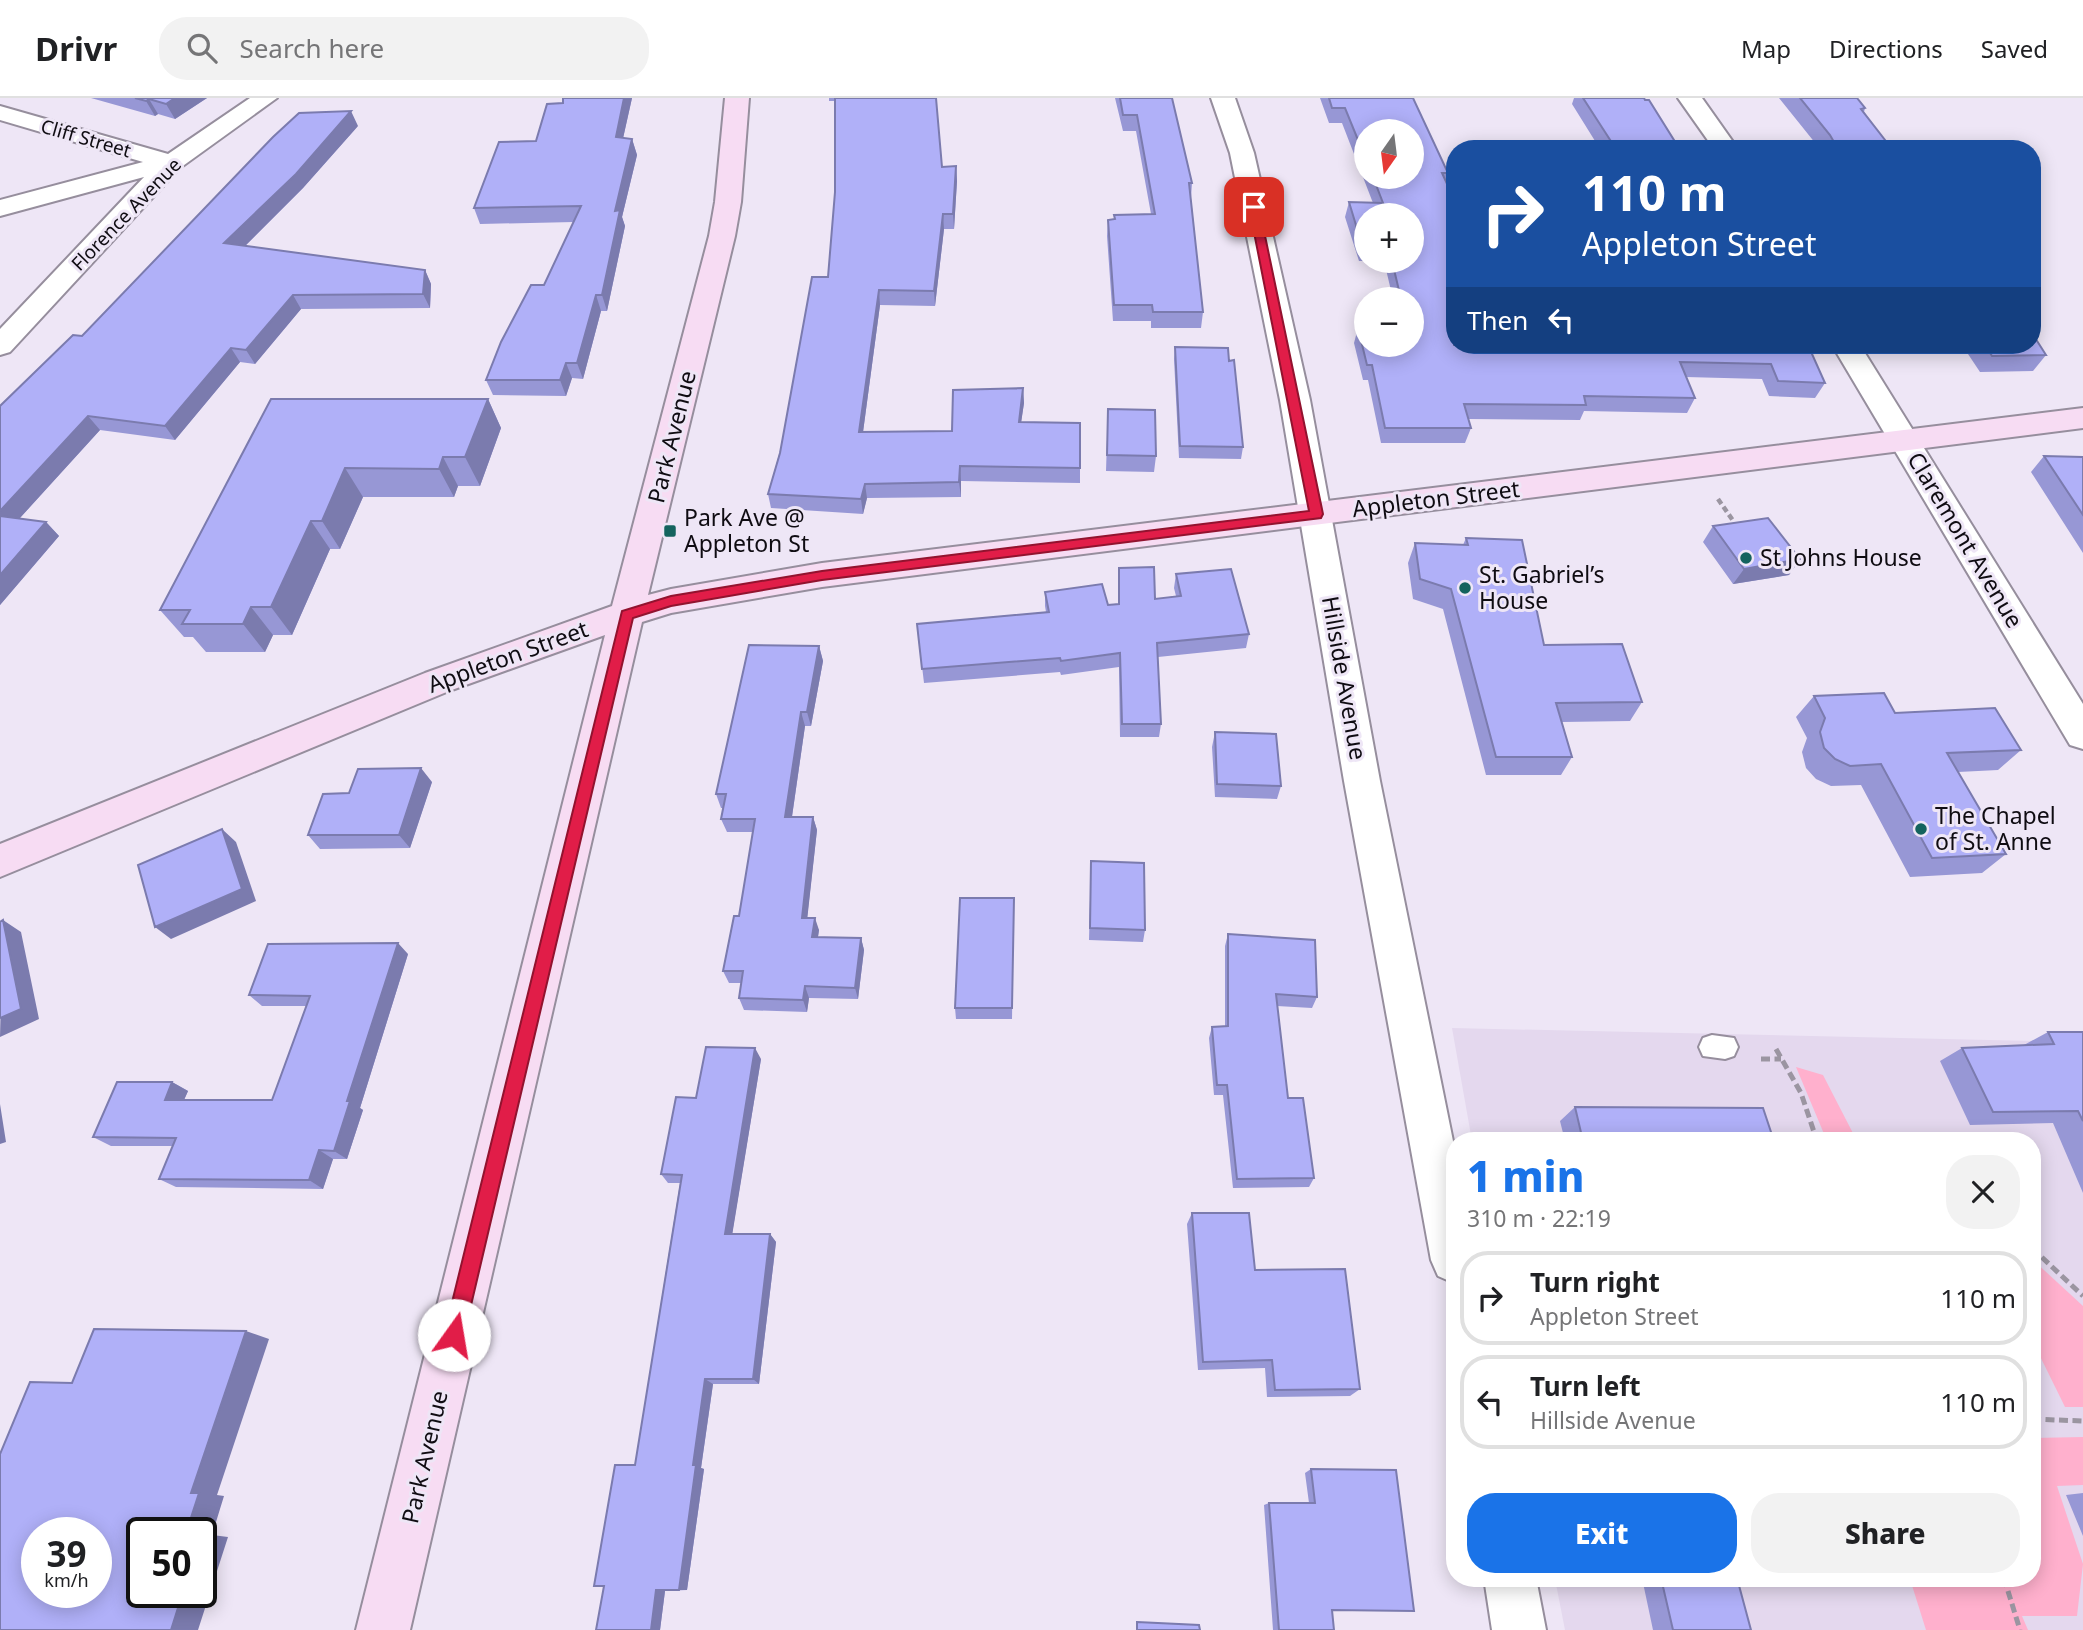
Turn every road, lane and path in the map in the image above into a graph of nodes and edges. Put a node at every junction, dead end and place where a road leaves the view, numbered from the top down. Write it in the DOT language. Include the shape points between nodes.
graph roads {
  1 [pos="265,98"];
  2 [pos="737,98"];
  3 [pos="1223,98"];
  4 [pos="1690,98"];
  5 [pos="0,113"];
  6 [pos="1720,140"];
  7 [pos="171,163"];
  8 [pos="0,208"];
  9 [pos="0,346"];
  10 [pos="1852,354"];
  11 [pos="2083,418"];
  12 [pos="1905,441"];
  13 [pos="1713,492"];
  14 [pos="1316,514"];
  15 [pos="1734,522"];
  16 [pos="627,614"];
  17 [pos="2083,735"];
  18 [pos="0,861"];
  19 [pos="1776,1049"];
  20 [pos="1815,1132"];
  21 [pos="1446,1218"];
  22 [pos="2041,1256"];
  23 [pos="2083,1296"];
  24 [pos="2041,1419"];
  25 [pos="2083,1421"];
  26 [pos="1512,1587"];
  27 [pos="2007,1587"];
  28 [pos="383,1630"];
  29 [pos="1519,1630"];
  30 [pos="2020,1630"];
  1 -- 7 [label="street, Florence Avenue"];
  2 -- 16 [label="street, Park Avenue" via="729,202"];
  3 -- 14 [label="street, Hillside Avenue" via="1242,153"];
  4 -- 6 [label="street"];
  5 -- 7 [label="street, Cliff Street"];
  7 -- 8 [label="street"];
  7 -- 9 [label="street, Florence Avenue"];
  10 -- 12 [label="street, Claremont Avenue"];
  11 -- 12 [label="street, Appleton Street"];
  12 -- 14 [label="street, Appleton Street"];
  12 -- 17 [label="street, Claremont Avenue"];
  13 -- 15 [label="path"];
  14 -- 16 [label="street, Appleton Street" via="822,575 671,601"];
  14 -- 21 [label="street, Hillside Avenue"];
  16 -- 18 [label="street, Appleton Street" via="437,682"];
  16 -- 28 [label="street, Park Avenue"];
  19 -- 20 [label="path" via="1801,1093"];
  22 -- 23 [label="path"];
  24 -- 25 [label="path"];
  26 -- 29 [label="street"];
  27 -- 30 [label="path"];
}
